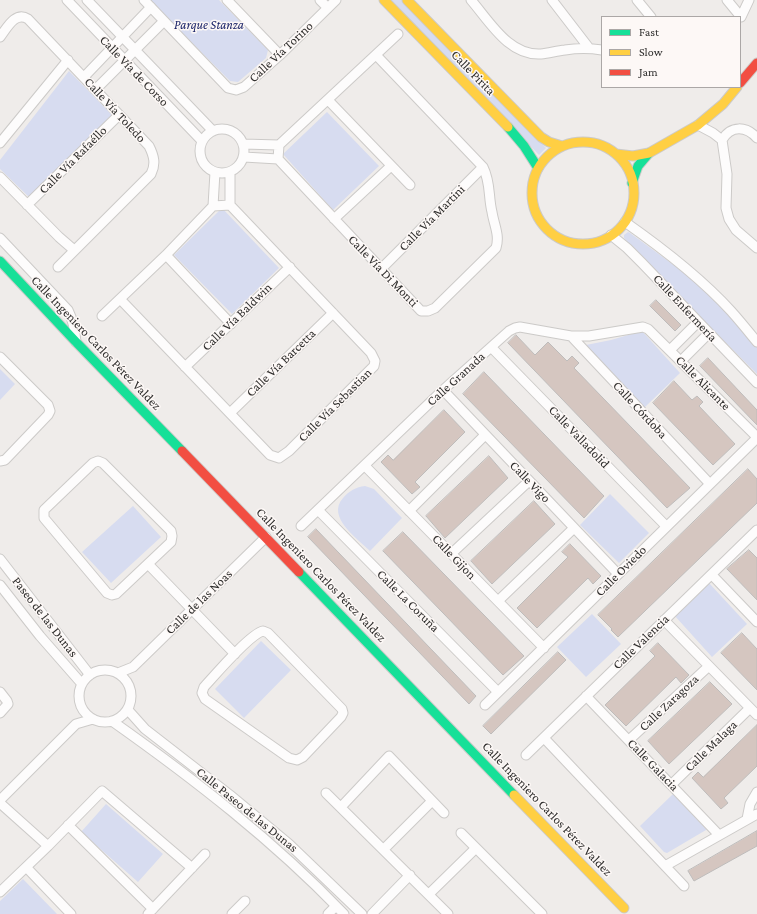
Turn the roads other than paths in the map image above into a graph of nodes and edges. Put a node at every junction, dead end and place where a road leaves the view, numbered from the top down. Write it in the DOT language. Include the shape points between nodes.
graph roads {
  1 [pos="67,0"];
  2 [pos="87,0"];
  3 [pos="144,0"];
  4 [pos="227,0"];
  5 [pos="320,0"];
  6 [pos="336,0"];
  7 [pos="384,0"];
  8 [pos="407,0"];
  9 [pos="471,0"];
  10 [pos="552,0"];
  11 [pos="637,0"];
  12 [pos="727,0"];
  13 [pos="749,0"];
  14 [pos="152,8"];
  15 [pos="328,8"];
  16 [pos="650,16"];
  17 [pos="164,21"];
  18 [pos="398,34"];
  19 [pos="0,37"];
  20 [pos="122,37"];
  21 [pos="112,48"];
  22 [pos="589,48"];
  23 [pos="135,50"];
  24 [pos="601,50"];
  25 [pos="280,55"];
  26 [pos="376,55"];
  27 [pos="68,60"];
  28 [pos="125,60"];
  29 [pos="757,63"];
  30 [pos="84,77"];
  31 [pos="741,82"];
  32 [pos="736,88"];
  33 [pos="96,89"];
  34 [pos="328,100"];
  35 [pos="119,115"];
  36 [pos="698,125"];
  37 [pos="213,131"];
  38 [pos="757,138"];
  39 [pos="722,140"];
  40 [pos="202,141"];
  41 [pos="0,143"];
  42 [pos="243,144"];
  43 [pos="279,145"];
  44 [pos="562,146"];
  45 [pos="649,152"];
  46 [pos="616,154"];
  47 [pos="244,157"];
  48 [pos="278,159"];
  49 [pos="391,166"];
  50 [pos="483,167"];
  51 [pos="538,168"];
  52 [pos="215,172"];
  53 [pos="230,172"];
  54 [pos="0,177"];
  55 [pos="632,183"];
  56 [pos="410,185"];
  57 [pos="27,205"];
  58 [pos="230,205"];
  59 [pos="213,206"];
  60 [pos="334,219"];
  61 [pos="625,222"];
  62 [pos="611,235"];
  63 [pos="0,238"];
  64 [pos="757,248"];
  65 [pos="74,250"];
  66 [pos="166,255"];
  67 [pos="0,261"];
  68 [pos="58,267"];
  69 [pos="290,268"];
  70 [pos="381,268"];
  71 [pos="120,299"];
  72 [pos="333,313"];
  73 [pos="102,316"];
  74 [pos="698,322"];
  75 [pos="231,324"];
  76 [pos="648,329"];
  77 [pos="709,333"];
  78 [pos="571,336"];
  79 [pos="76,342"];
  80 [pos="757,342"];
  81 [pos="492,348"];
  82 [pos="670,350"];
  83 [pos="0,357"];
  84 [pos="681,361"];
  85 [pos="185,367"];
  86 [pos="757,383"];
  87 [pos="443,390"];
  88 [pos="230,413"];
  89 [pos="485,435"];
  90 [pos="757,437"];
  91 [pos="0,461"];
  92 [pos="365,466"];
  93 [pos="529,481"];
  94 [pos="710,484"];
  95 [pos="318,510"];
  96 [pos="409,511"];
  97 [pos="301,526"];
  98 [pos="666,526"];
  99 [pos="574,528"];
  100 [pos="757,530"];
  101 [pos="266,537"];
  102 [pos="451,554"];
  103 [pos="0,559"];
  104 [pos="148,564"];
  105 [pos="618,574"];
  106 [pos="712,574"];
  107 [pos="0,585"];
  108 [pos="498,602"];
  109 [pos="192,609"];
  110 [pos="664,620"];
  111 [pos="757,622"];
  112 [pos="544,648"];
  113 [pos="235,654"];
  114 [pos="709,666"];
  115 [pos="133,667"];
  116 [pos="118,673"];
  117 [pos="90,675"];
  118 [pos="128,683"];
  119 [pos="82,684"];
  120 [pos="0,692"];
  121 [pos="498,692"];
  122 [pos="586,696"];
  123 [pos="485,704"];
  124 [pos="81,706"];
  125 [pos="128,710"];
  126 [pos="754,712"];
  127 [pos="0,713"];
  128 [pos="93,719"];
  129 [pos="112,721"];
  130 [pos="76,724"];
  131 [pos="544,738"];
  132 [pos="628,740"];
  133 [pos="526,756"];
  134 [pos="671,785"];
  135 [pos="757,792"];
  136 [pos="326,793"];
  137 [pos="0,801"];
  138 [pos="432,801"];
  139 [pos="341,807"];
  140 [pos="444,813"];
  141 [pos="757,814"];
  142 [pos="747,819"];
  143 [pos="68,825"];
  144 [pos="462,833"];
  145 [pos="719,835"];
  146 [pos="48,846"];
  147 [pos="476,848"];
  148 [pos="384,849"];
  149 [pos="205,854"];
  150 [pos="665,866"];
  151 [pos="26,867"];
  152 [pos="192,868"];
  153 [pos="317,869"];
  154 [pos="410,875"];
  155 [pos="308,879"];
  156 [pos="684,886"];
  157 [pos="0,892"];
  158 [pos="428,894"];
  159 [pos="245,901"];
  160 [pos="336,906"];
  161 [pos="624,908"];
  162 [pos="151,911"];
  163 [pos="71,914"];
  164 [pos="232,914"];
  165 [pos="328,914"];
  166 [pos="344,914"];
  167 [pos="362,914"];
  168 [pos="372,914"];
  169 [pos="448,914"];
  170 [pos="542,914"];
  1 -- 21 [label="street, Calle Vía de Corso"];
  2 -- 20 [label="street, Calle Vía de Corso"];
  3 -- 14 [label="street, Calle Vía Torino"];
  4 -- 25 [label="street"];
  5 -- 15 [label="street"];
  6 -- 15 [label="street, Calle Vía Torino"];
  7 -- 51 [label="street, Calle Pirita" via="512,131"];
  8 -- 44 [label="street, Calle Pirita" via="541,137"];
  9 -- 22 [label="street" via="505,40 524,52 542,54"];
  10 -- 22 [label="street"];
  11 -- 16 [label="street"];
  12 -- 13 [label="street" via="741,16"];
  14 -- 17 [label="street, Calle Vía Torino"];
  14 -- 20 [label="street"];
  15 -- 25 [label="street, Calle Vía Torino"];
  17 -- 23 [label="street"];
  17 -- 25 [label="street, Calle Vía Torino" via="228,88 236,90 244,87"];
  18 -- 26 [label="street"];
  19 -- 27 [label="street, Calle Vía Toledo" via="13,20 25,17"];
  20 -- 21 [label="street"];
  20 -- 23 [label="street, Calle Vía de Corso"];
  21 -- 28 [label="street, Calle Vía de Corso"];
  21 -- 30 [label="street"];
  22 -- 24 [label="street"];
  23 -- 28 [label="street"];
  23 -- 37 [label="street, Calle Vía de Corso"];
  26 -- 34 [label="street"];
  26 -- 50 [label="street, Calle Vía Di Monti"];
  27 -- 30 [label="street, Calle Vía Toledo"];
  27 -- 41 [label="street"];
  28 -- 33 [label="street"];
  28 -- 40 [label="street, Calle Vía de Corso"];
  29 -- 31 [label="street"];
  30 -- 33 [label="street, Calle Vía Toledo"];
  32 -- 36 [label="street" via="723,104"];
  33 -- 35 [label="street, Calle Vía Toledo"];
  34 -- 43 [label="street"];
  34 -- 49 [label="street"];
  35 -- 57 [label="street, Calle Vía Rafaéllo"];
  35 -- 65 [label="street, Calle Vía Toledo" via="149,146 153,153 154,168 151,174"];
  36 -- 39 [label="street"];
  36 -- 45 [label="street"];
  37 -- 40 [label="street"];
  37 -- 42 [label="street" via="229,130 240,138"];
  38 -- 39 [label="street" via="751,132 738,128 725,135"];
  39 -- 64 [label="street" via="727,174 726,208 736,230"];
  40 -- 52 [label="street" via="201,156 204,164"];
  42 -- 43 [label="street"];
  42 -- 47 [label="street"];
  43 -- 48 [label="street"];
  44 -- 46 [label="street" via="584,142 596,144"];
  44 -- 51 [label="street" via="548,155"];
  45 -- 46 [label="street" via="633,156"];
  45 -- 55 [label="street" via="638,166"];
  46 -- 55 [label="street" via="626,167"];
  47 -- 48 [label="street"];
  47 -- 53 [label="street" via="241,164"];
  48 -- 60 [label="street, Calle Vía Di Monti"];
  49 -- 56 [label="street"];
  49 -- 60 [label="street"];
  50 -- 70 [label="street, Calle Vía Martini"];
  50 -- 70 [label="street, Calle Vía Di Monti" via="489,182 492,212 498,232 496,248 435,308 428,311 421,311"];
  51 -- 62 [label="street" via="532,184 532,201 548,230 562,239 579,243 596,242"];
  52 -- 53 [label="street"];
  52 -- 59 [label="street"];
  53 -- 58 [label="street"];
  54 -- 57 [label="street"];
  55 -- 61 [label="street" via="634,193"];
  57 -- 65 [label="street"];
  58 -- 59 [label="street"];
  58 -- 69 [label="street, Calle Vía Sebastian"];
  59 -- 66 [label="street"];
  60 -- 70 [label="street, Calle Vía Di Monti"];
  61 -- 62 [label="street"];
  61 -- 80 [label="street, Calle Enfermería" via="695,276 730,310"];
  62 -- 74 [label="street, Calle Enfermería" via="642,262"];
  63 -- 79 [label="street" via="68,310 74,325"];
  65 -- 68 [label="street, Calle Vía Toledo"];
  66 -- 71 [label="street"];
  66 -- 75 [label="street"];
  67 -- 79 [label="street, Calle Ingeniero Carlos Pérez Valdez"];
  69 -- 72 [label="street, Calle Vía Sebastian"];
  69 -- 75 [label="street, Calle Vía Baldwin"];
  71 -- 73 [label="street"];
  71 -- 85 [label="street, Calle Vía Sebastian"];
  72 -- 88 [label="street, Calle Vía Barcetta"];
  72 -- 88 [label="street, Calle Vía Sebastian" via="371,353 375,360 374,366 289,451 279,458 270,455"];
  74 -- 77 [label="street, Calle Enfermería"];
  74 -- 82 [label="street"];
  75 -- 85 [label="street, Calle Vía Baldwin"];
  76 -- 78 [label="street, Calle Granada" via="643,327 589,336"];
  76 -- 82 [label="street, Calle Alicante"];
  77 -- 84 [label="street"];
  77 -- 86 [label="street, Calle Enfermería"];
  78 -- 81 [label="street, Calle Granada" via="520,327 509,331"];
  78 -- 94 [label="street, Calle Córdoba"];
  79 -- 101 [label="street, Calle Ingeniero Carlos Pérez Valdez"];
  81 -- 87 [label="street, Calle Granada"];
  81 -- 98 [label="street, Calle Valladolid"];
  82 -- 84 [label="street, Calle Alicante"];
  83 -- 91 [label="street" via="48,405 50,411 6,460"];
  84 -- 90 [label="street, Calle Alicante"];
  85 -- 88 [label="street, Calle Vía Sebastian"];
  87 -- 89 [label="street, Calle Vigo"];
  87 -- 92 [label="street, Calle Granada"];
  89 -- 93 [label="street, Calle Vigo"];
  89 -- 96 [label="street"];
  90 -- 94 [label="street, Calle Oviedo"];
  92 -- 95 [label="street, Calle Granada"];
  92 -- 96 [label="street, Calle Gijon"];
  93 -- 99 [label="street, Calle Vigo"];
  93 -- 102 [label="street"];
  94 -- 98 [label="street, Calle Oviedo"];
  95 -- 97 [label="street, Calle Granada"];
  95 -- 121 [label="street, Calle La Coruña"];
  96 -- 102 [label="street, Calle Gijon"];
  98 -- 105 [label="street, Calle Oviedo"];
  99 -- 105 [label="street, Calle Vigo"];
  99 -- 108 [label="street"];
  100 -- 106 [label="street, Calle Valencia"];
  101 -- 109 [label="street, Calle de las Noas"];
  101 -- 161 [label="street, Calle Ingeniero Carlos Pérez Valdez"];
  102 -- 108 [label="street, Calle Gijon"];
  103 -- 117 [label="street, Paseo de las Dunas"];
  104 -- 104 [label="street" via="171,542 171,531 103,463 93,463 44,510 44,518 107,593 116,594"];
  104 -- 109 [label="street"];
  105 -- 112 [label="street, Calle Oviedo"];
  106 -- 110 [label="street, Calle Valencia"];
  106 -- 111 [label="street"];
  107 -- 119 [label="street, Paseo de las Dunas"];
  108 -- 112 [label="street, Calle Gijon"];
  109 -- 113 [label="street"];
  109 -- 115 [label="street, Calle de las Noas"];
  110 -- 114 [label="street"];
  110 -- 122 [label="street, Calle Valencia"];
  112 -- 121 [label="street, Calle Oviedo"];
  113 -- 113 [label="street" via="258,632 268,633 342,709 341,717 303,757 297,760 289,758 205,699 202,693 204,687"];
  114 -- 126 [label="street"];
  114 -- 132 [label="street, Calle Zaragoza"];
  115 -- 116 [label="street, Calle de las Noas"];
  115 -- 118 [label="street, Calle de las Noas"];
  116 -- 117 [label="street" via="103,670"];
  116 -- 118 [label="street"];
  117 -- 119 [label="street"];
  118 -- 125 [label="street" via="132,696"];
  119 -- 124 [label="street" via="79,698"];
  120 -- 127 [label="street" via="8,704"];
  121 -- 123 [label="street, Calle Oviedo"];
  122 -- 131 [label="street, Calle Valencia"];
  122 -- 132 [label="street, Calle Galacia"];
  124 -- 128 [label="street"];
  124 -- 130 [label="street"];
  125 -- 129 [label="street"];
  125 -- 153 [label="street, Calle Paseo de las Dunas" via="146,729 230,795"];
  126 -- 134 [label="street, Calle Malaga"];
  128 -- 129 [label="street"];
  128 -- 130 [label="street"];
  129 -- 155 [label="street, Calle Paseo de las Dunas" via="199,785"];
  130 -- 137 [label="street"];
  131 -- 133 [label="street, Calle Valencia"];
  131 -- 150 [label="street"];
  132 -- 134 [label="street, Calle Galacia"];
  134 -- 145 [label="street, Calle Galacia"];
  135 -- 142 [label="street" via="750,804"];
  136 -- 139 [label="street"];
  137 -- 146 [label="street"];
  138 -- 139 [label="street" via="389,756"];
  138 -- 140 [label="street"];
  138 -- 148 [label="street"];
  139 -- 148 [label="street"];
  141 -- 142 [label="street"];
  142 -- 145 [label="street"];
  143 -- 146 [label="street"];
  143 -- 152 [label="street" via="102,791"];
  143 -- 162 [label="street"];
  144 -- 147 [label="street"];
  145 -- 150 [label="street"];
  146 -- 151 [label="street"];
  147 -- 158 [label="street"];
  147 -- 170 [label="street"];
  148 -- 154 [label="street"];
  149 -- 152 [label="street"];
  150 -- 156 [label="street"];
  151 -- 157 [label="street"];
  151 -- 163 [label="street"];
  152 -- 162 [label="street"];
  153 -- 155 [label="street"];
  153 -- 167 [label="street, Calle Paseo de las Dunas"];
  154 -- 158 [label="street"];
  154 -- 168 [label="street"];
  155 -- 160 [label="street, Calle Paseo de las Dunas"];
  158 -- 169 [label="street"];
  159 -- 164 [label="street"];
  160 -- 165 [label="street"];
  160 -- 166 [label="street, Calle Paseo de las Dunas"];
}
